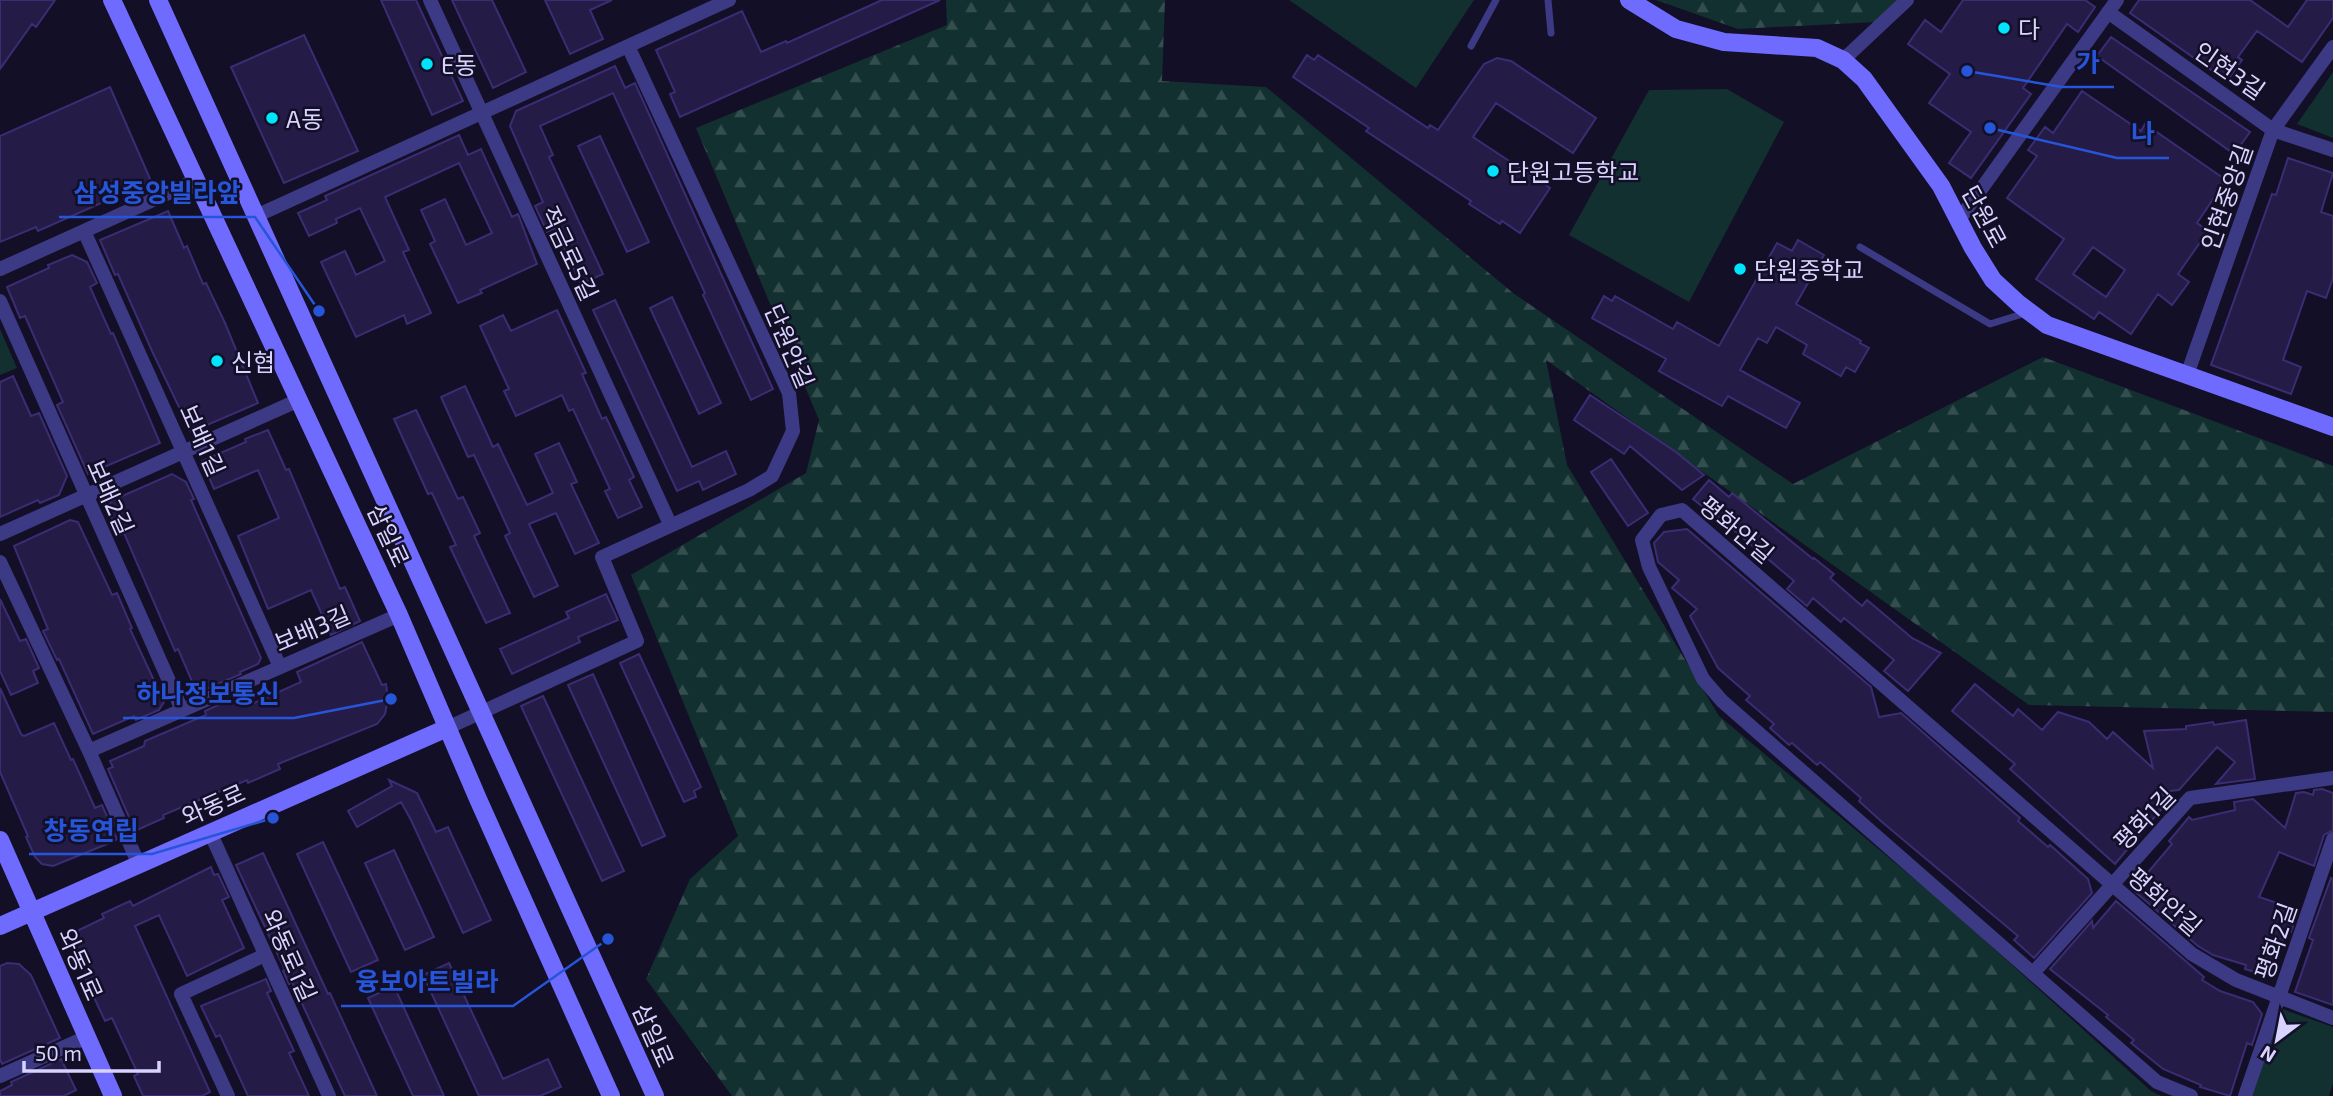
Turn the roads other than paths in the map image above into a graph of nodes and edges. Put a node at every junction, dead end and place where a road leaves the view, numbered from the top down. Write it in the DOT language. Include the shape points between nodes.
graph roads {
  1 [pos="112,0"];
  2 [pos="158,0"];
  3 [pos="430,0"];
  4 [pos="729,0"];
  5 [pos="1496,0"];
  6 [pos="1548,0"];
  7 [pos="1629,0"];
  8 [pos="1907,0"];
  9 [pos="2113,6"];
  10 [pos="1551,33"];
  11 [pos="628,46"];
  12 [pos="1471,46"];
  13 [pos="2333,47"];
  14 [pos="1843,60"];
  15 [pos="481,113"];
  16 [pos="2273,130"];
  17 [pos="2333,150"];
  18 [pos="197,180"];
  19 [pos="256,216"];
  20 [pos="1959,220"];
  21 [pos="84,231"];
  22 [pos="1860,247"];
  23 [pos="0,269"];
  24 [pos="0,301"];
  25 [pos="2030,312"];
  26 [pos="2187,375"];
  27 [pos="299,400"];
  28 [pos="2333,427"];
  29 [pos="184,452"];
  30 [pos="86,496"];
  31 [pos="670,524"];
  32 [pos="0,534"];
  33 [pos="0,562"];
  34 [pos="399,615"];
  35 [pos="280,667"];
  36 [pos="182,710"];
  37 [pos="480,712"];
  38 [pos="447,728"];
  39 [pos="89,751"];
  40 [pos="2333,778"];
  41 [pos="211,832"];
  42 [pos="2333,839"];
  43 [pos="0,840"];
  44 [pos="139,865"];
  45 [pos="2112,885"];
  46 [pos="31,912"];
  47 [pos="0,926"];
  48 [pos="265,956"];
  49 [pos="2034,973"];
  50 [pos="2280,998"];
  51 [pos="2333,1018"];
  52 [pos="87,1037"];
  53 [pos="0,1076"];
  54 [pos="113,1096"];
  55 [pos="229,1096"];
  56 [pos="329,1096"];
  57 [pos="611,1096"];
  58 [pos="655,1096"];
  59 [pos="2191,1096"];
  60 [pos="2245,1096"];
  1 -- 18 [label="main road, 삼일로"];
  2 -- 19 [label="main road, 삼일로"];
  3 -- 15 [label="street, 적금로5길"];
  4 -- 11 [label="street"];
  5 -- 12 [label="lane"];
  6 -- 10 [label="lane"];
  7 -- 14 [label="main road, 단원로" via="1676,29 1724,42 1818,48"];
  8 -- 14 [label="street"];
  9 -- 16 [label="street, 인현3길"];
  9 -- 20 [label="street"];
  11 -- 15 [label="street"];
  11 -- 31 [label="street, 단원안길" via="789,393 792,419 793,431 772,476"];
  13 -- 16 [label="street, 인현중앙길"];
  14 -- 20 [label="main road, 단원로" via="1864,79 1926,164"];
  15 -- 19 [label="street"];
  15 -- 31 [label="street, 적금로5길"];
  16 -- 17 [label="street, 인현3길"];
  16 -- 26 [label="street, 인현중앙길"];
  18 -- 21 [label="street"];
  18 -- 27 [label="main road, 삼일로"];
  19 -- 37 [label="main road, 삼일로"];
  20 -- 25 [label="main road, 단원로" via="1993,280"];
  21 -- 23 [label="street"];
  21 -- 29 [label="street, 보배1길"];
  22 -- 25 [label="lane" via="1990,324"];
  24 -- 30 [label="street, 보배2길"];
  25 -- 26 [label="main road, 단원로" via="2047,325"];
  26 -- 28 [label="main road, 단원로"];
  27 -- 29 [label="street"];
  27 -- 34 [label="main road, 삼일로"];
  29 -- 30 [label="street"];
  29 -- 35 [label="street, 보배1길"];
  30 -- 32 [label="street"];
  30 -- 36 [label="street, 보배2길"];
  31 -- 37 [label="street, 단원안길" via="602,557 637,641"];
  33 -- 39 [label="street"];
  34 -- 35 [label="street, 보배3길"];
  34 -- 38 [label="main road, 삼일로"];
  35 -- 36 [label="street, 보배3길"];
  36 -- 39 [label="street, 보배3길"];
  37 -- 38 [label="street, 단원안길"];
  37 -- 58 [label="main road, 삼일로"];
  38 -- 41 [label="main road, 와동로"];
  38 -- 57 [label="main road, 삼일로"];
  39 -- 44 [label="street"];
  40 -- 45 [label="street, 평화1길" via="2190,799"];
  41 -- 44 [label="main road, 와동로"];
  41 -- 48 [label="street, 와동로1길"];
  42 -- 50 [label="street, 평화2길"];
  43 -- 46 [label="main road, 와동1로"];
  44 -- 46 [label="main road, 와동로"];
  45 -- 49 [label="street, 평화1길"];
  45 -- 49 [label="street, 평화안길" via="1682,510 1661,514 1642,540 1649,567 1703,679 1732,710"];
  45 -- 50 [label="street, 평화안길" via="2192,954 2236,980"];
  46 -- 47 [label="main road, 와동로"];
  46 -- 52 [label="main road, 와동1로"];
  48 -- 55 [label="street" via="181,994"];
  48 -- 56 [label="street, 와동로1길"];
  49 -- 59 [label="street, 평화안길" via="2157,1082"];
  50 -- 51 [label="street, 평화안길"];
  50 -- 60 [label="street, 평화2길"];
  52 -- 53 [label="street, 와동1로"];
  52 -- 54 [label="main road, 와동1로"];
}
